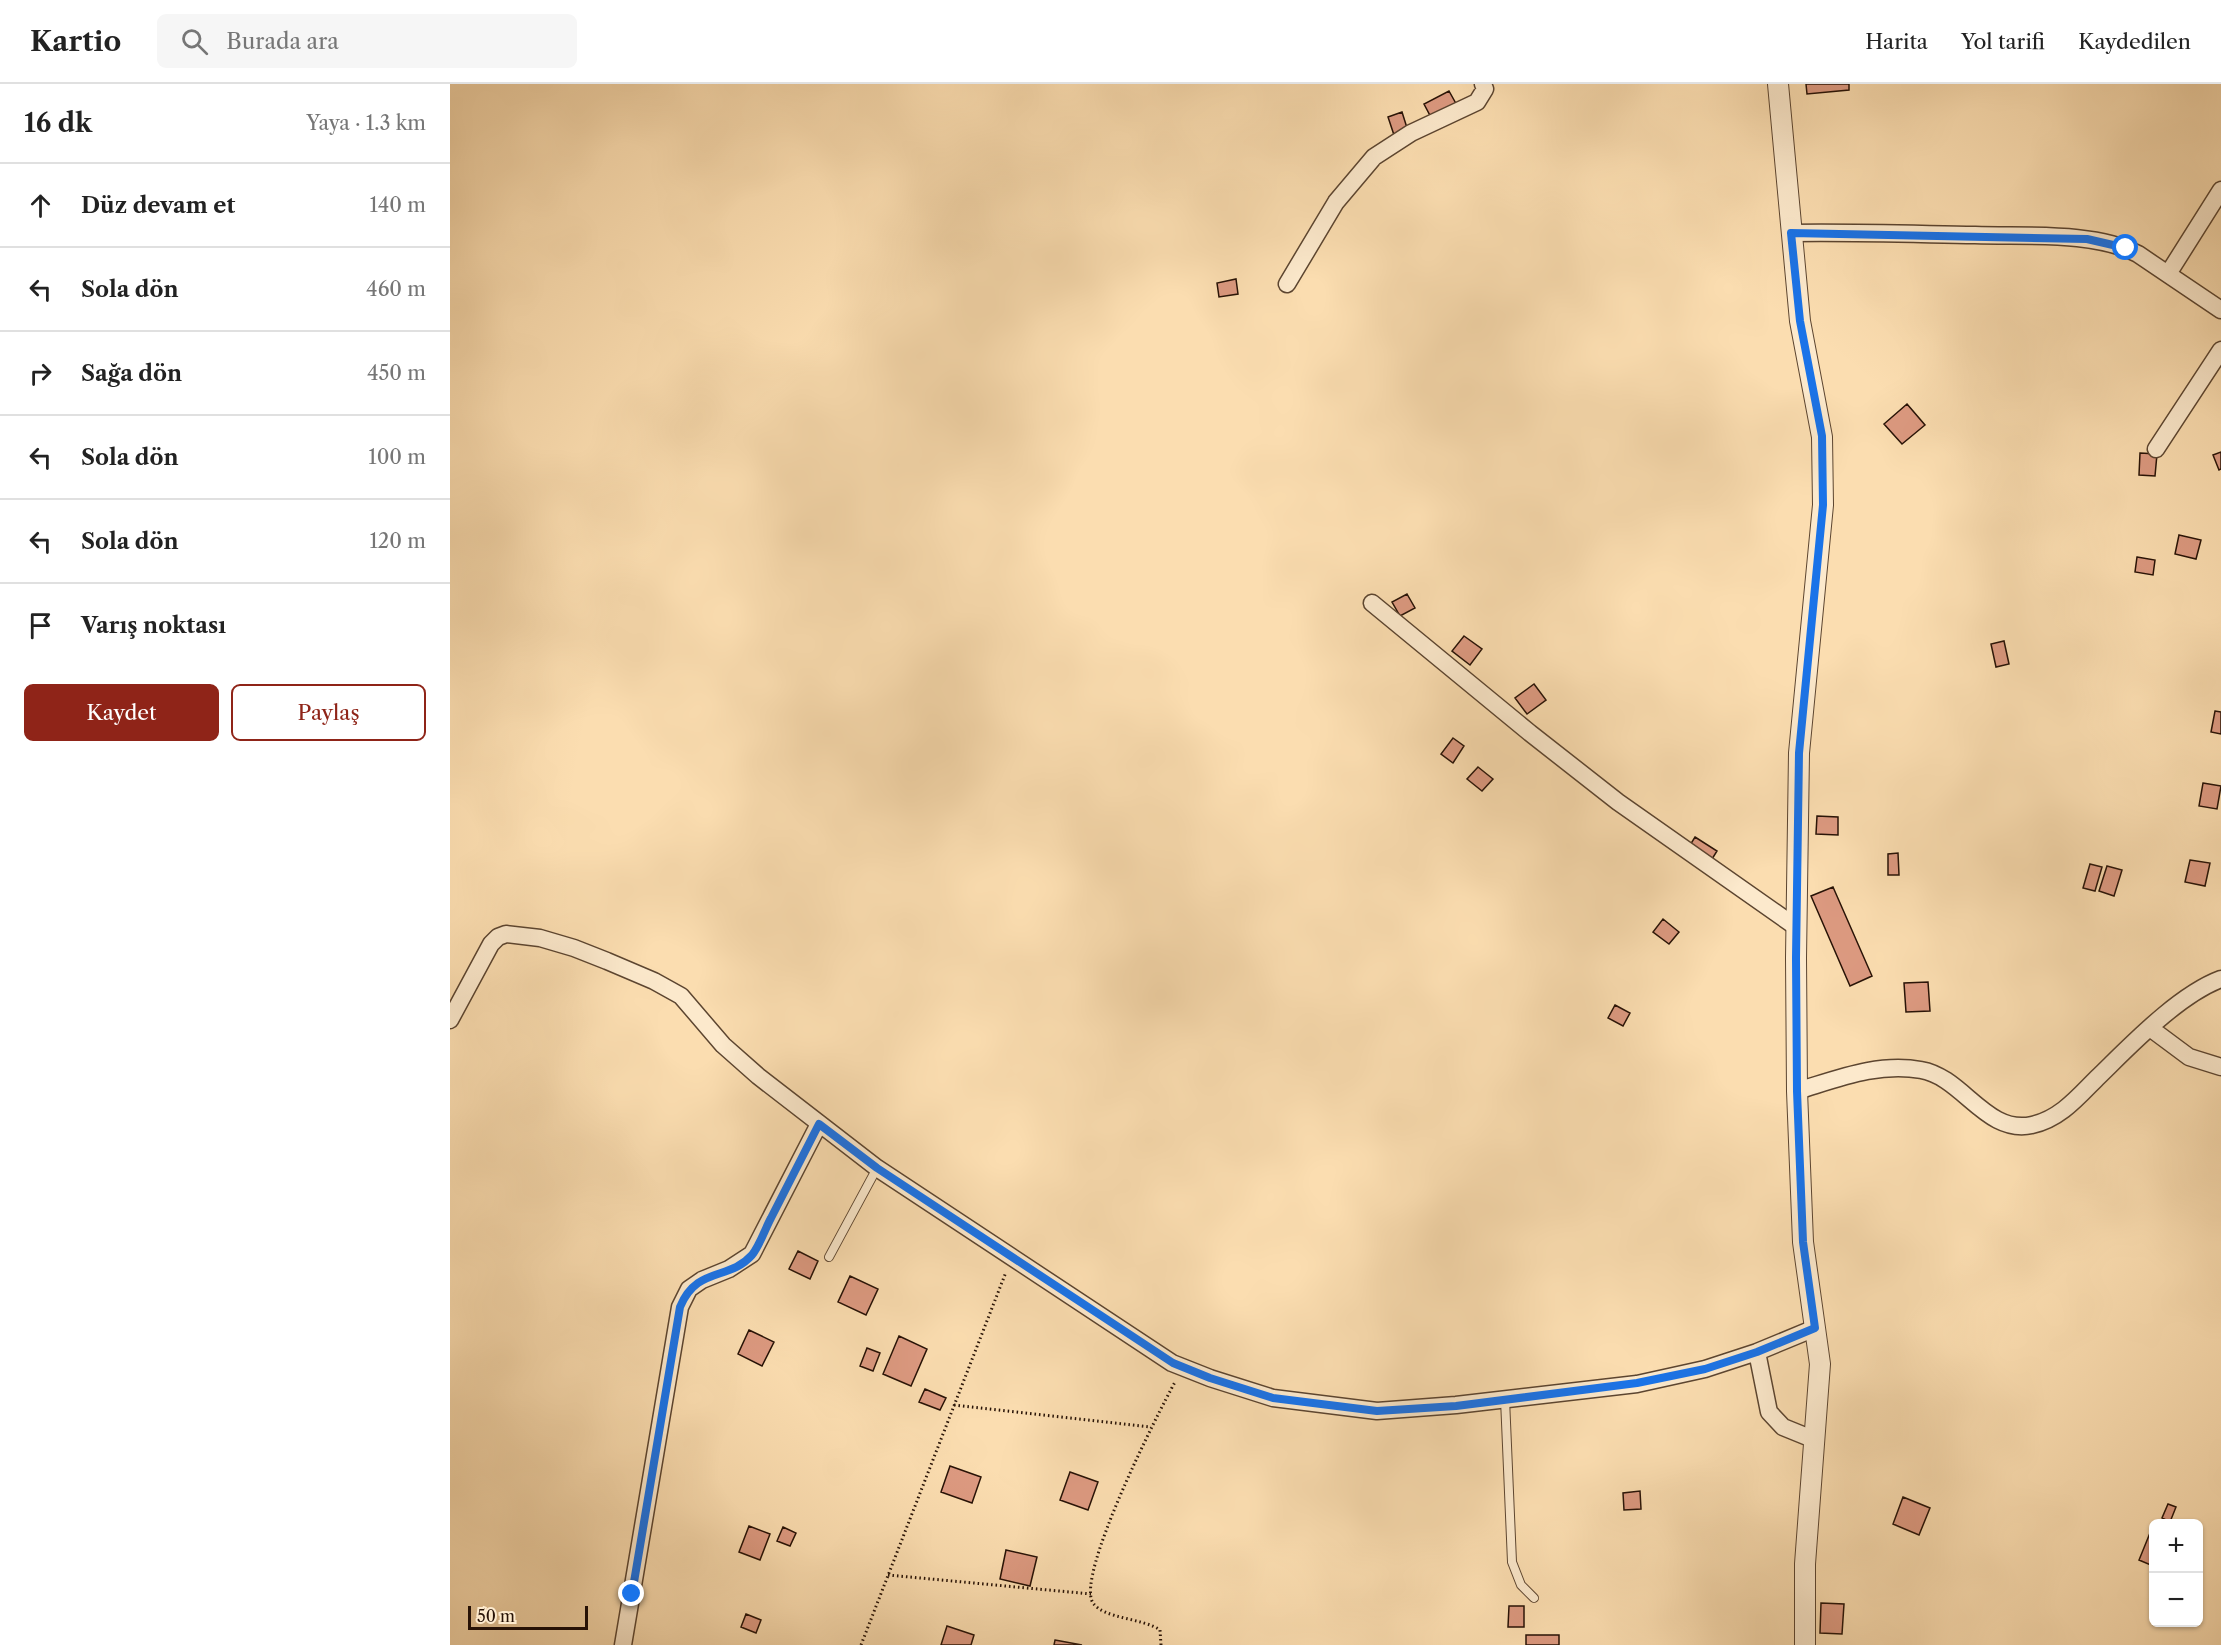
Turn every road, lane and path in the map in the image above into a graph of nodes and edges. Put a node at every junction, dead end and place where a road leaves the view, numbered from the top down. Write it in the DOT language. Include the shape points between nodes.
graph roads {
  1 [pos="1483,84"];
  2 [pos="1778,84"];
  3 [pos="2221,190"];
  4 [pos="1791,233"];
  5 [pos="2168,274"];
  6 [pos="1287,284"];
  7 [pos="2221,310"];
  8 [pos="2221,350"];
  9 [pos="2156,449"];
  10 [pos="1372,603"];
  11 [pos="1796,927"];
  12 [pos="2221,979"];
  13 [pos="450,1020"];
  14 [pos="2150,1028"];
  15 [pos="2221,1067"];
  16 [pos="1797,1091"];
  17 [pos="819,1124"];
  18 [pos="877,1168"];
  19 [pos="829,1257"];
  20 [pos="1012,1257"];
  21 [pos="1815,1328"];
  22 [pos="1757,1352"];
  23 [pos="1183,1367"];
  24 [pos="1505,1399"];
  25 [pos="954,1405"];
  26 [pos="1151,1427"];
  27 [pos="1815,1440"];
  28 [pos="888,1575"];
  29 [pos="1091,1594"];
  30 [pos="1534,1598"];
  31 [pos="623,1645"];
  32 [pos="861,1645"];
  33 [pos="1161,1645"];
  34 [pos="1805,1645"];
  1 -- 6 [label="street" via="1485,89 1478,102 1411,133 1374,157 1336,202"];
  2 -- 4 [label="street"];
  3 -- 5 [label="street"];
  4 -- 5 [label="street" via="2087,239 2126,248"];
  4 -- 11 [label="street" via="1800,321 1822,436 1823,505 1799,753"];
  5 -- 7 [label="street"];
  8 -- 9 [label="street"];
  10 -- 11 [label="street" via="1618,802"];
  11 -- 16 [label="street"];
  12 -- 14 [label="street" via="2198,990"];
  13 -- 17 [label="street" via="498,937 519,934 540,938 608,961 681,996 723,1045"];
  14 -- 15 [label="street" via="2189,1057"];
  14 -- 16 [label="street" via="2056,1116 2031,1125 2008,1124 1988,1114 1957,1087 1923,1070 1878,1069"];
  16 -- 21 [label="street" via="1803,1242"];
  17 -- 18 [label="street"];
  17 -- 31 [label="street" via="752,1254 689,1289 680,1307"];
  18 -- 19 [label="lane"];
  18 -- 20 [label="street"];
  20 -- 23 [label="street"];
  20 -- 25 [label="path"];
  21 -- 22 [label="street"];
  21 -- 27 [label="street" via="1820,1364"];
  22 -- 24 [label="street" via="1705,1369 1637,1383"];
  22 -- 27 [label="street" via="1769,1412 1783,1427"];
  23 -- 24 [label="street" via="1273,1398 1377,1411"];
  23 -- 26 [label="path"];
  24 -- 30 [label="lane" via="1512,1562 1521,1585"];
  25 -- 26 [label="path"];
  25 -- 28 [label="path"];
  26 -- 29 [label="path" via="1106,1532"];
  27 -- 34 [label="street" via="1805,1564"];
  28 -- 29 [label="path"];
  28 -- 32 [label="path"];
  29 -- 33 [label="path" via="1101,1610 1160,1630"];
}
